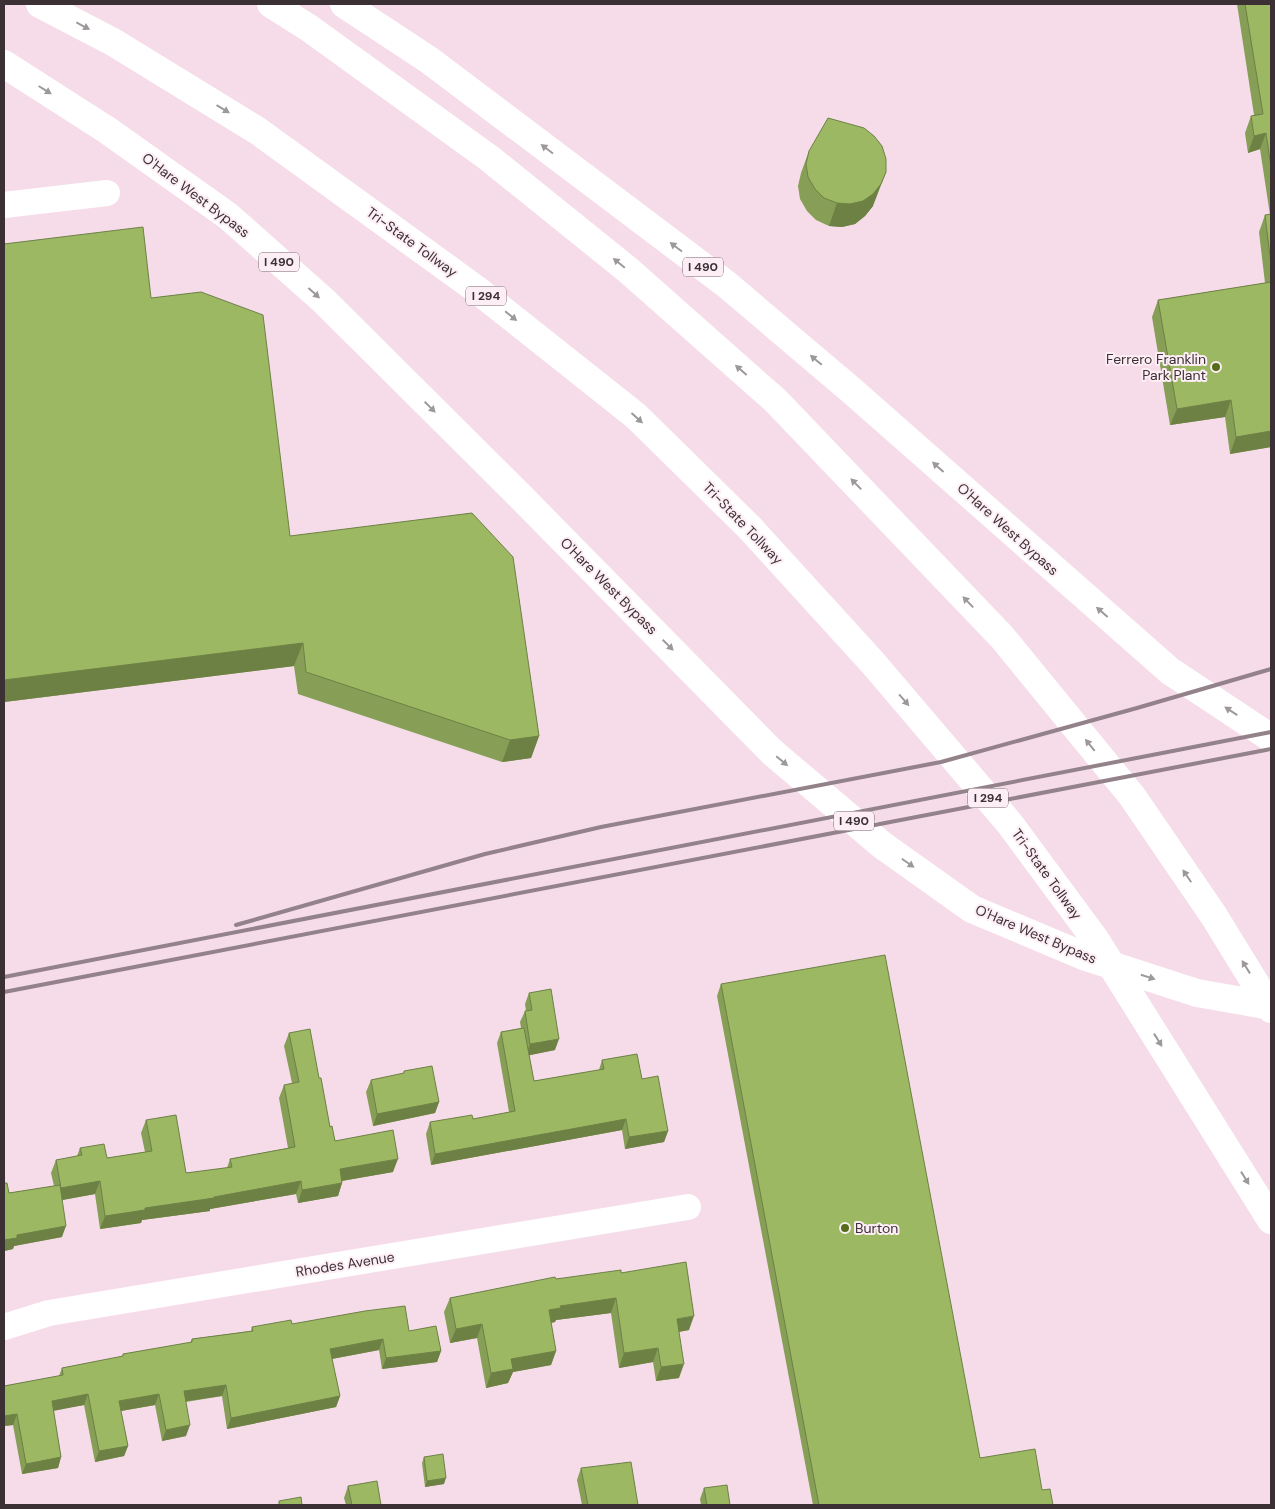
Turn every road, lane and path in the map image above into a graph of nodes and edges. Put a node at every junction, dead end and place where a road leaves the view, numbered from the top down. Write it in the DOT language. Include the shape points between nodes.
graph roads {
  1 [pos="40,4"];
  2 [pos="271,4"];
  3 [pos="344,4"];
  4 [pos="4,64"];
  5 [pos="107,193"];
  6 [pos="4,205"];
  7 [pos="1271,738"];
  8 [pos="1271,1007"];
  9 [pos="688,1207"];
  10 [pos="1271,1220"];
  11 [pos="4,1327"];
  1 -- 10 [label="highway, Tri-State Tollway / I 294, one-way" via="113,42 258,131 476,289 636,416 750,528 873,663 1010,824 1095,939"];
  8 -- 2 [label="highway, one-way" via="1132,796 1002,637 776,401 628,270 489,158"];
  7 -- 3 [label="highway, O'Hare West Bypass / I 490, one-way" via="1170,671 726,284 429,60"];
  4 -- 8 [label="highway, O'Hare West Bypass / I 490, one-way" via="107,130 228,216 324,301 772,752 882,845 972,908 1086,957 1197,993"];
  5 -- 6 [label="street"];
  9 -- 11 [label="street, Rhodes Avenue" via="49,1313"];
}
